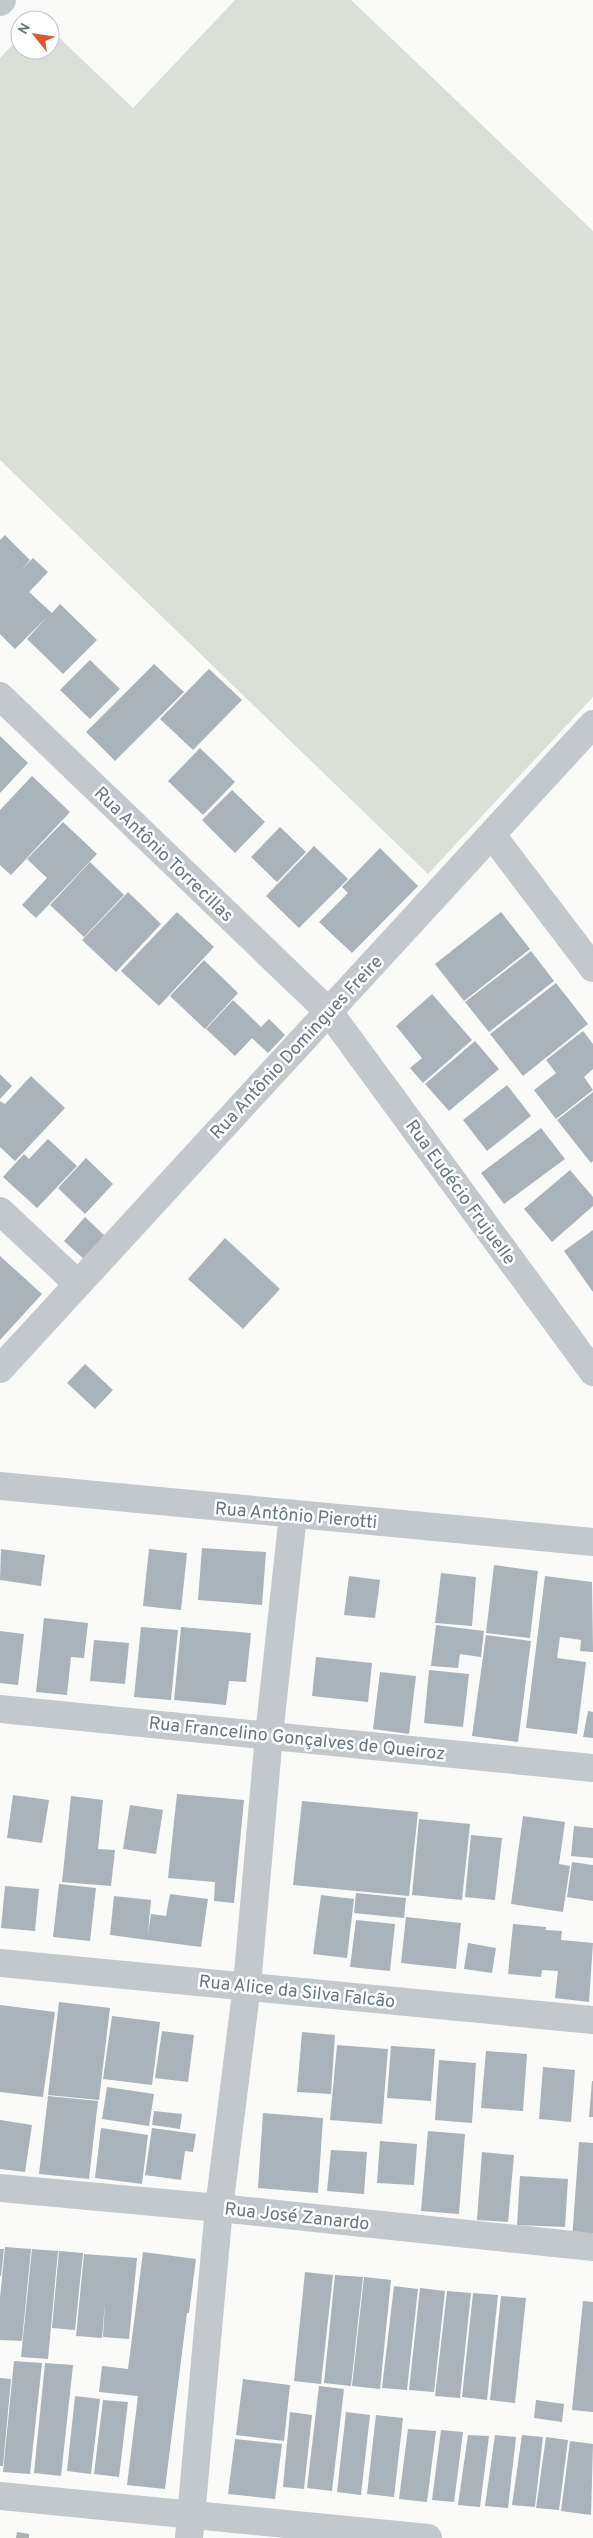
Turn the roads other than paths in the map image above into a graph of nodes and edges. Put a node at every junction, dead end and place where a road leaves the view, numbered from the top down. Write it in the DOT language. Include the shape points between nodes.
graph roads {
  1 [pos="0,696"];
  2 [pos="593,724"];
  3 [pos="492,835"];
  4 [pos="593,968"];
  5 [pos="328,1012"];
  6 [pos="0,1211"];
  7 [pos="78,1284"];
  8 [pos="0,1369"];
  9 [pos="593,1372"];
  10 [pos="0,1486"];
  11 [pos="293,1515"];
  12 [pos="593,1542"];
  13 [pos="0,1709"];
  14 [pos="269,1736"];
  15 [pos="593,1768"];
  16 [pos="0,1963"];
  17 [pos="247,1985"];
  18 [pos="593,2020"];
  19 [pos="0,2188"];
  20 [pos="218,2208"];
  21 [pos="593,2247"];
  22 [pos="0,2496"];
  23 [pos="190,2527"];
  24 [pos="428,2538"];
  1 -- 5 [label="street, Rua Antônio Torrecillas"];
  2 -- 3 [label="street, Rua Antônio Domingues Freire"];
  3 -- 4 [label="street"];
  3 -- 5 [label="street, Rua Antônio Domingues Freire"];
  5 -- 7 [label="street, Rua Antônio Domingues Freire"];
  5 -- 9 [label="street, Rua Eudécio Frujuelle"];
  6 -- 7 [label="street"];
  7 -- 8 [label="street, Rua Antônio Domingues Freire"];
  10 -- 11 [label="street, Rua Antônio Pierotti"];
  11 -- 12 [label="street, Rua Antônio Pierotti"];
  11 -- 14 [label="street"];
  13 -- 14 [label="street, Rua Francelino Gonçalves de Queiroz"];
  14 -- 15 [label="street, Rua Francelino Gonçalves de Queiroz"];
  14 -- 17 [label="street"];
  16 -- 17 [label="street, Rua Alice da Silva Falcão"];
  17 -- 18 [label="street, Rua Alice da Silva Falcão"];
  17 -- 20 [label="street"];
  19 -- 20 [label="street, Rua José Zanardo"];
  20 -- 21 [label="street, Rua José Zanardo"];
  20 -- 23 [label="street"];
  22 -- 23 [label="street"];
  23 -- 24 [label="street"];
}
